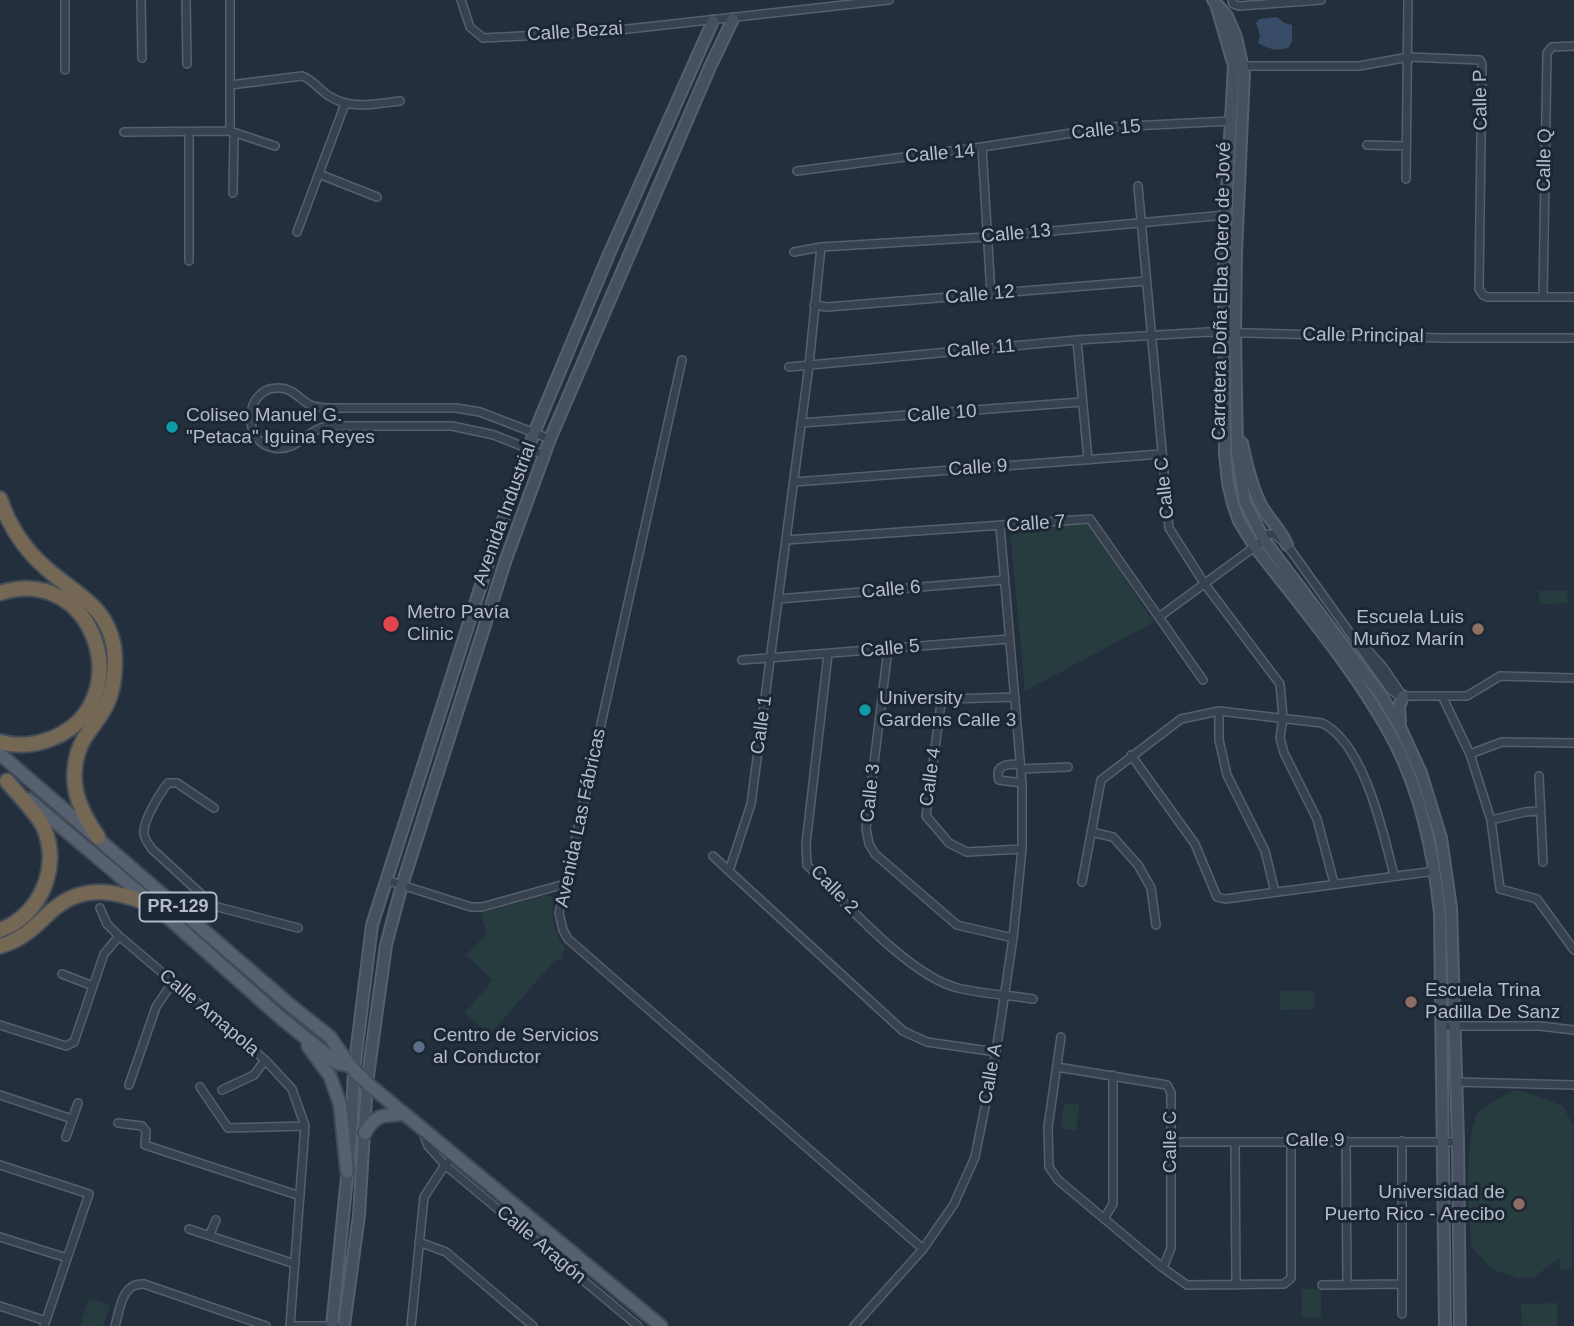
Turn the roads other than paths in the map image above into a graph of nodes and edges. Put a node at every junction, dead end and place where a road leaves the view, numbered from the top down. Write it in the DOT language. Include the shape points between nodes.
graph roads {
  1 [pos="65,0"];
  2 [pos="141,0"];
  3 [pos="186,0"];
  4 [pos="230,0"];
  5 [pos="461,0"];
  6 [pos="889,0"];
  7 [pos="1232,0"];
  8 [pos="1321,0"];
  9 [pos="1408,0"];
  10 [pos="1214,2"];
  11 [pos="733,19"];
  12 [pos="713,21"];
  13 [pos="1574,46"];
  14 [pos="1409,57"];
  15 [pos="142,58"];
  16 [pos="695,61"];
  17 [pos="187,64"];
  18 [pos="1239,66"];
  19 [pos="710,67"];
  20 [pos="65,70"];
  21 [pos="230,85"];
  22 [pos="400,101"];
  23 [pos="345,104"];
  24 [pos="1231,121"];
  25 [pos="124,132"];
  26 [pos="189,132"];
  27 [pos="232,132"];
  28 [pos="1367,145"];
  29 [pos="275,146"];
  30 [pos="1406,146"];
  31 [pos="982,147"];
  32 [pos="797,171"];
  33 [pos="319,174"];
  34 [pos="1406,179"];
  35 [pos="1138,186"];
  36 [pos="233,193"];
  37 [pos="377,197"];
  38 [pos="1225,215"];
  39 [pos="1141,223"];
  40 [pos="297,232"];
  41 [pos="987,237"];
  42 [pos="821,247"];
  43 [pos="794,253"];
  44 [pos="609,254"];
  45 [pos="189,261"];
  46 [pos="626,263"];
  47 [pos="1146,281"];
  48 [pos="991,294"];
  49 [pos="1543,297"];
  50 [pos="1574,297"];
  51 [pos="814,305"];
  52 [pos="1229,332"];
  53 [pos="1152,335"];
  54 [pos="1574,338"];
  55 [pos="1077,341"];
  56 [pos="682,359"];
  57 [pos="809,365"];
  58 [pos="789,367"];
  59 [pos="1082,402"];
  60 [pos="801,423"];
  61 [pos="1237,427"];
  62 [pos="534,433"];
  63 [pos="550,439"];
  64 [pos="528,449"];
  65 [pos="1161,454"];
  66 [pos="544,455"];
  67 [pos="1088,460"];
  68 [pos="794,482"];
  69 [pos="0,499"];
  70 [pos="1000,526"];
  71 [pos="786,540"];
  72 [pos="1260,544"];
  73 [pos="1287,545"];
  74 [pos="1004,580"];
  75 [pos="1204,583"];
  76 [pos="0,593"];
  77 [pos="778,599"];
  78 [pos="1159,617"];
  79 [pos="1009,639"];
  80 [pos="888,649"];
  81 [pos="828,654"];
  82 [pos="771,659"];
  83 [pos="742,660"];
  84 [pos="1574,678"];
  85 [pos="1203,680"];
  86 [pos="1403,696"];
  87 [pos="1442,696"];
  88 [pos="1015,698"];
  89 [pos="1219,711"];
  90 [pos="1283,718"];
  91 [pos="1399,725"];
  92 [pos="0,742"];
  93 [pos="1574,743"];
  94 [pos="0,754"];
  95 [pos="1470,754"];
  96 [pos="1131,755"];
  97 [pos="1020,767"];
  98 [pos="1068,767"];
  99 [pos="1539,776"];
  100 [pos="4,778"];
  101 [pos="1022,783"];
  102 [pos="214,808"];
  103 [pos="1540,811"];
  104 [pos="1491,820"];
  105 [pos="1091,832"];
  106 [pos="97,837"];
  107 [pos="1022,849"];
  108 [pos="713,856"];
  109 [pos="1543,862"];
  110 [pos="729,870"];
  111 [pos="1435,871"];
  112 [pos="1394,875"];
  113 [pos="386,880"];
  114 [pos="1082,882"];
  115 [pos="1334,883"];
  116 [pos="565,884"];
  117 [pos="402,885"];
  118 [pos="1275,892"];
  119 [pos="154,905"];
  120 [pos="214,906"];
  121 [pos="100,908"];
  122 [pos="1156,925"];
  123 [pos="200,926"];
  124 [pos="298,928"];
  125 [pos="0,930"];
  126 [pos="119,936"];
  127 [pos="1013,938"];
  128 [pos="1571,938"];
  129 [pos="0,946"];
  130 [pos="1574,950"];
  131 [pos="62,974"];
  132 [pos="173,983"];
  133 [pos="93,986"];
  134 [pos="1005,995"];
  135 [pos="1034,999"];
  136 [pos="281,1018"];
  137 [pos="0,1025"];
  138 [pos="1441,1026"];
  139 [pos="1454,1026"];
  140 [pos="1574,1030"];
  141 [pos="1061,1037"];
  142 [pos="996,1052"];
  143 [pos="265,1060"];
  144 [pos="1057,1067"];
  145 [pos="352,1068"];
  146 [pos="1442,1070"];
  147 [pos="1113,1075"];
  148 [pos="1456,1082"];
  149 [pos="367,1083"];
  150 [pos="1574,1085"];
  151 [pos="129,1086"];
  152 [pos="200,1087"];
  153 [pos="222,1090"];
  154 [pos="0,1095"];
  155 [pos="78,1103"];
  156 [pos="404,1114"];
  157 [pos="72,1119"];
  158 [pos="118,1123"];
  159 [pos="305,1126"];
  160 [pos="365,1133"];
  161 [pos="66,1137"];
  162 [pos="1291,1141"];
  163 [pos="1346,1141"];
  164 [pos="1402,1141"];
  165 [pos="1171,1142"];
  166 [pos="1235,1142"];
  167 [pos="1444,1142"];
  168 [pos="1458,1142"];
  169 [pos="450,1160"];
  170 [pos="0,1165"];
  171 [pos="347,1171"];
  172 [pos="300,1196"];
  173 [pos="1104,1219"];
  174 [pos="216,1220"];
  175 [pos="189,1229"];
  176 [pos="210,1234"];
  177 [pos="0,1237"];
  178 [pos="419,1242"];
  179 [pos="923,1249"];
  180 [pos="67,1258"];
  181 [pos="295,1264"];
  182 [pos="1163,1268"];
  183 [pos="1347,1284"];
  184 [pos="1402,1284"];
  185 [pos="1236,1285"];
  186 [pos="1322,1285"];
  187 [pos="0,1306"];
  188 [pos="1402,1314"];
  189 [pos="45,1324"];
  190 [pos="115,1326"];
  191 [pos="266,1326"];
  192 [pos="289,1326"];
  193 [pos="296,1326"];
  194 [pos="332,1326"];
  195 [pos="344,1326"];
  196 [pos="411,1326"];
  197 [pos="533,1326"];
  198 [pos="638,1326"];
  199 [pos="661,1326"];
  200 [pos="854,1326"];
  201 [pos="1445,1326"];
  202 [pos="1460,1326"];
  1 -- 20 [label="street"];
  2 -- 15 [label="street"];
  3 -- 17 [label="street"];
  4 -- 21 [label="street"];
  5 -- 12 [label="street, Calle Bezai" via="470,27 483,37"];
  6 -- 11 [label="street, Calle Bezai"];
  7 -- 8 [label="street" via="1239,6"];
  9 -- 14 [label="street"];
  10 -- 18 [label="street, Carretera Doña Elba Otero de Jové"];
  11 -- 12 [label="street, Calle Bezai"];
  11 -- 19 [label="street, Avenida Industrial"];
  12 -- 16 [label="street, Avenida Industrial"];
  13 -- 49 [label="street, Calle Q" via="1552,47 1546,53"];
  14 -- 18 [label="street, Calle P" via="1359,66"];
  14 -- 30 [label="street"];
  14 -- 49 [label="street, Calle P" via="1476,58 1482,64 1479,289 1487,297"];
  16 -- 19 [label="street"];
  16 -- 44 [label="street, Avenida Industrial"];
  18 -- 24 [label="street, Carretera Doña Elba Otero de Jové"];
  18 -- 52 [label="street, Carretera Doña Elba Otero de Jové" via="1236,253"];
  19 -- 46 [label="street, Avenida Industrial"];
  21 -- 23 [label="street" via="302,76"];
  21 -- 27 [label="street"];
  22 -- 23 [label="street"];
  23 -- 33 [label="street"];
  24 -- 31 [label="street, Calle 15" via="1111,127"];
  24 -- 38 [label="street, Carretera Doña Elba Otero de Jové"];
  25 -- 26 [label="street"];
  26 -- 27 [label="street"];
  26 -- 45 [label="street"];
  27 -- 29 [label="street"];
  27 -- 36 [label="street"];
  28 -- 30 [label="street"];
  30 -- 34 [label="street"];
  31 -- 32 [label="street, Calle 14"];
  31 -- 41 [label="street, Calle 14"];
  33 -- 37 [label="street"];
  33 -- 40 [label="street"];
  35 -- 39 [label="street, Calle C"];
  38 -- 39 [label="street, Calle 13"];
  38 -- 52 [label="street, Carretera Doña Elba Otero de Jové"];
  39 -- 41 [label="street, Calle 13"];
  39 -- 47 [label="street, Calle C"];
  41 -- 42 [label="street, Calle 13"];
  41 -- 48 [label="street, Calle 14"];
  42 -- 43 [label="street, Calle 13"];
  42 -- 51 [label="street, Calle 1"];
  44 -- 46 [label="street"];
  44 -- 62 [label="street, Avenida Industrial"];
  46 -- 63 [label="street, Avenida Industrial"];
  47 -- 48 [label="street, Calle 12"];
  47 -- 53 [label="street, Calle C"];
  48 -- 51 [label="street, Calle 12"];
  49 -- 50 [label="street, Calle P"];
  51 -- 57 [label="street, Calle 1"];
  52 -- 53 [label="street, Calle Principal"];
  52 -- 54 [label="street, Calle Principal"];
  52 -- 61 [label="street, Carretera Doña Elba Otero de Jové"];
  52 -- 72 [label="street, Carretera Doña Elba Otero de Jové" via="1228,483 1239,522"];
  53 -- 55 [label="street, Calle 11"];
  53 -- 65 [label="street, Calle C"];
  55 -- 57 [label="street, Calle 11"];
  55 -- 59 [label="street"];
  56 -- 116 [label="street, Avenida Las Fábricas"];
  57 -- 58 [label="street, Calle 11"];
  57 -- 60 [label="street, Calle 1"];
  59 -- 60 [label="street, Calle 10"];
  59 -- 67 [label="street"];
  60 -- 68 [label="street, Calle 1"];
  61 -- 72 [label="street, Carretera Doña Elba Otero de Jové" via="1240,478"];
  61 -- 73 [label="street" via="1260,503"];
  62 -- 63 [label="street"];
  62 -- 64 [label="street, Avenida Industrial"];
  62 -- 64 [label="street" via="480,412 326,408 277,388 263,392 250,414 255,436 275,449 298,444 316,428 327,426 432,424 470,428"];
  63 -- 66 [label="street, Avenida Industrial"];
  64 -- 66 [label="street"];
  64 -- 113 [label="street, Avenida Industrial"];
  65 -- 67 [label="street, Calle 9"];
  65 -- 75 [label="street, Calle C" via="1169,528"];
  66 -- 117 [label="street, Avenida Industrial"];
  67 -- 68 [label="street, Calle 9"];
  68 -- 71 [label="street, Calle 1"];
  69 -- 106 [label="highway" via="33,556 89,601 110,634 114,658 111,694 75,761 79,801"];
  70 -- 71 [label="street, Calle 7"];
  70 -- 74 [label="street, Calle A"];
  70 -- 78 [label="street, Calle 7" via="1090,519"];
  71 -- 77 [label="street, Calle 1"];
  72 -- 73 [label="street" via="1274,534"];
  72 -- 75 [label="street"];
  72 -- 91 [label="street, Carretera Doña Elba Otero de Jové" via="1381,695"];
  72 -- 111 [label="street, Carretera Doña Elba Otero de Jové" via="1366,694 1395,744 1426,822"];
  73 -- 86 [label="street"];
  74 -- 77 [label="street, Calle 6"];
  74 -- 79 [label="street, Calle A"];
  75 -- 78 [label="street"];
  75 -- 90 [label="street, Calle C" via="1280,684"];
  76 -- 92 [label="highway" via="36,590 67,601 92,630 99,667 95,695 74,725 34,744"];
  77 -- 82 [label="street, Calle 1"];
  78 -- 85 [label="street, Calle 7"];
  79 -- 80 [label="street, Calle 5"];
  79 -- 88 [label="street, Calle A"];
  80 -- 81 [label="street, Calle 5"];
  80 -- 127 [label="street, Calle 3" via="866,828 869,844 957,925"];
  81 -- 82 [label="street, Calle 5"];
  81 -- 134 [label="street, Calle 2" via="807,865 926,975 957,988"];
  82 -- 83 [label="street, Calle 5"];
  82 -- 110 [label="street, Calle 1" via="751,804"];
  84 -- 87 [label="street" via="1500,676 1466,696"];
  86 -- 87 [label="street"];
  86 -- 91 [label="street"];
  87 -- 95 [label="street"];
  88 -- 97 [label="street, Calle A"];
  88 -- 107 [label="street, Calle 4" via="942,703 926,816 950,843 967,852"];
  89 -- 90 [label="street"];
  89 -- 96 [label="street" via="1181,719"];
  89 -- 118 [label="street" via="1219,740 1227,775 1265,851"];
  90 -- 112 [label="street" via="1322,723 1346,742 1378,808"];
  90 -- 115 [label="street, Calle C" via="1280,738 1284,753 1317,820"];
  91 -- 139 [label="street, Carretera Doña Elba Otero de Jové" via="1433,807 1447,870"];
  93 -- 95 [label="street" via="1503,743"];
  94 -- 106 [label="main road, PR-129"];
  95 -- 104 [label="street"];
  96 -- 105 [label="street" via="1101,780"];
  96 -- 118 [label="street" via="1195,844 1217,897"];
  97 -- 98 [label="street"];
  97 -- 101 [label="street, Calle A"];
  97 -- 101 [label="street" via="1004,765 997,775 1004,782"];
  99 -- 103 [label="street"];
  100 -- 119 [label="main road, PR-129"];
  100 -- 125 [label="highway" via="44,827 49,862 44,889 34,905 21,919"];
  101 -- 107 [label="street, Calle A"];
  102 -- 120 [label="street" via="177,783 168,783 158,794 143,832 152,849"];
  103 -- 104 [label="street"];
  103 -- 109 [label="street"];
  104 -- 128 [label="street" via="1500,889 1537,900"];
  105 -- 114 [label="street"];
  105 -- 122 [label="street" via="1114,837 1138,865 1151,888"];
  106 -- 123 [label="main road, PR-129"];
  107 -- 127 [label="street, Calle A"];
  108 -- 110 [label="street"];
  110 -- 142 [label="street" via="903,1031 927,1042"];
  111 -- 112 [label="street"];
  111 -- 138 [label="street, Carretera Doña Elba Otero de Jové"];
  112 -- 115 [label="street"];
  113 -- 117 [label="street"];
  113 -- 145 [label="street, Avenida Industrial" via="372,925"];
  115 -- 118 [label="street"];
  116 -- 117 [label="street" via="482,907"];
  116 -- 179 [label="street, Avenida Las Fábricas" via="559,913 568,939"];
  117 -- 149 [label="street, Avenida Industrial" via="386,945"];
  119 -- 129 [label="highway" via="117,893 86,892 65,901 27,933"];
  119 -- 136 [label="main road, PR-129"];
  120 -- 123 [label="street"];
  120 -- 124 [label="street"];
  121 -- 126 [label="street, Calle Amapola"];
  123 -- 145 [label="main road, PR-129" via="330,1037"];
  126 -- 132 [label="street, Calle Amapola"];
  126 -- 133 [label="street" via="104,954"];
  127 -- 134 [label="street, Calle A"];
  128 -- 130 [label="street"];
  131 -- 133 [label="street"];
  132 -- 143 [label="street, Calle Amapola"];
  132 -- 151 [label="street" via="156,1007"];
  133 -- 137 [label="street" via="74,1042 66,1046"];
  134 -- 135 [label="street"];
  134 -- 142 [label="street, Calle A"];
  136 -- 145 [label="main road, PR-129" via="337,1063"];
  136 -- 171 [label="main road" via="330,1076 340,1104"];
  138 -- 139 [label="street"];
  138 -- 146 [label="street, Carretera Doña Elba Otero de Jové"];
  139 -- 140 [label="street"];
  139 -- 148 [label="street, Carretera Doña Elba Otero de Jové"];
  141 -- 144 [label="street"];
  142 -- 179 [label="street, Calle A" via="975,1157 954,1204"];
  143 -- 153 [label="street" via="254,1076"];
  143 -- 159 [label="street, Calle Amapola" via="292,1089"];
  144 -- 147 [label="street, Calle C"];
  144 -- 173 [label="street" via="1048,1127 1049,1167"];
  145 -- 149 [label="main road, PR-129"];
  145 -- 171 [label="street, Avenida Industrial"];
  146 -- 148 [label="street"];
  146 -- 167 [label="street, Carretera Doña Elba Otero de Jové"];
  147 -- 165 [label="street, Calle C" via="1167,1085"];
  147 -- 173 [label="street" via="1113,1204"];
  148 -- 150 [label="street"];
  148 -- 168 [label="street, Carretera Doña Elba Otero de Jové"];
  149 -- 156 [label="main road, PR-129"];
  149 -- 160 [label="street, Avenida Industrial"];
  152 -- 159 [label="street" via="228,1128"];
  154 -- 157 [label="street"];
  155 -- 157 [label="street"];
  156 -- 160 [label="main road" via="379,1116"];
  156 -- 169 [label="main road, PR-129"];
  157 -- 161 [label="street"];
  158 -- 172 [label="street" via="142,1126 145,1145"];
  159 -- 172 [label="street, Calle Amapola"];
  160 -- 195 [label="street, Avenida Industrial"];
  162 -- 163 [label="street, Calle 9"];
  162 -- 166 [label="street, Calle 9"];
  162 -- 185 [label="street" via="1291,1278 1284,1284"];
  163 -- 164 [label="street, Calle 9"];
  163 -- 183 [label="street"];
  164 -- 167 [label="street, Calle 9"];
  164 -- 184 [label="street"];
  165 -- 166 [label="street, Calle 9"];
  165 -- 182 [label="street, Calle C" via="1171,1248"];
  166 -- 185 [label="street"];
  167 -- 168 [label="street, Calle 9"];
  167 -- 201 [label="street, Carretera Doña Elba Otero de Jové"];
  168 -- 202 [label="street, Carretera Doña Elba Otero de Jové"];
  169 -- 178 [label="street" via="424,1197"];
  169 -- 198 [label="street, Calle Aragón"];
  169 -- 199 [label="main road, PR-129"];
  170 -- 180 [label="street" via="89,1194"];
  171 -- 194 [label="street, Avenida Industrial"];
  172 -- 181 [label="street, Calle Amapola"];
  173 -- 182 [label="street"];
  174 -- 176 [label="street"];
  175 -- 176 [label="street"];
  176 -- 181 [label="street"];
  177 -- 180 [label="street"];
  178 -- 196 [label="street"];
  178 -- 197 [label="street" via="446,1252"];
  179 -- 200 [label="street, Calle A"];
  180 -- 189 [label="street"];
  181 -- 192 [label="street, Calle Amapola"];
  182 -- 185 [label="street" via="1187,1285"];
  183 -- 184 [label="street"];
  183 -- 186 [label="street"];
  184 -- 188 [label="street"];
  187 -- 189 [label="street"];
  190 -- 191 [label="street" via="127,1289 144,1284"];
  193 -- 194 [label="street"];
  194 -- 195 [label="street"];
}
